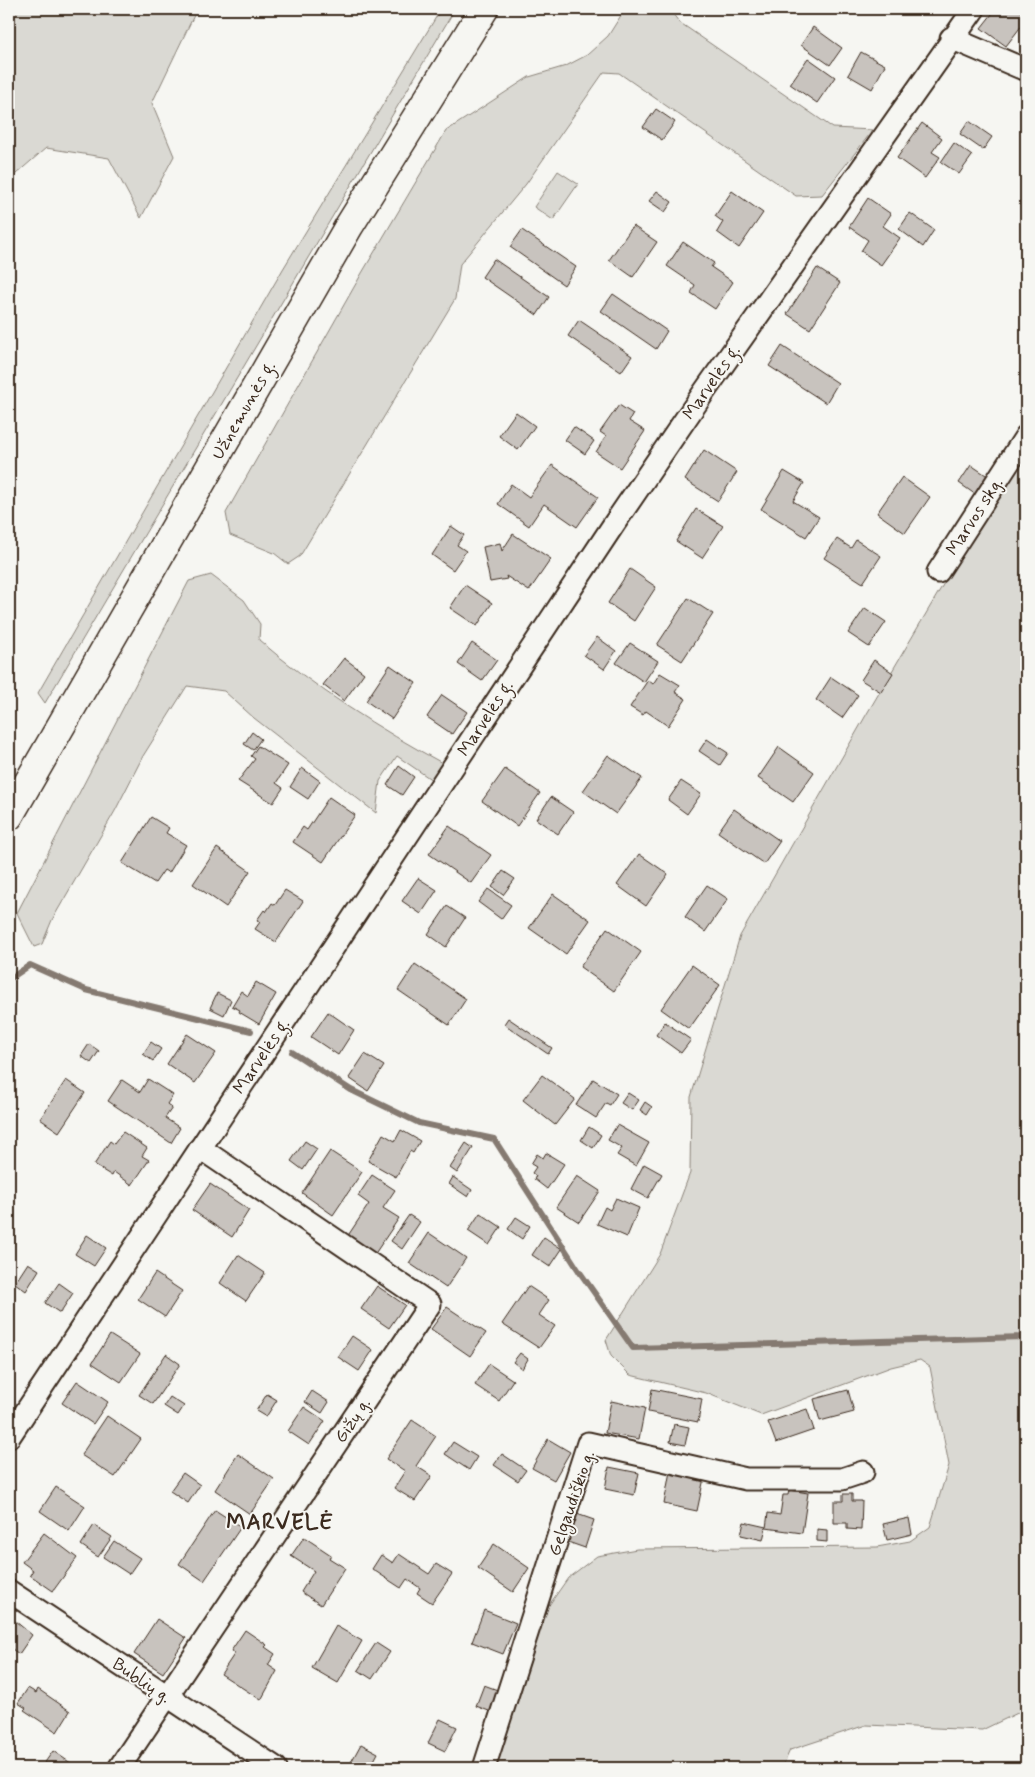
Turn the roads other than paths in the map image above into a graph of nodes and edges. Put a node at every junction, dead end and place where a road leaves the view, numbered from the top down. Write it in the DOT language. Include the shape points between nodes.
graph roads {
  1 [pos="484,9"];
  2 [pos="974,9"];
  3 [pos="951,38"];
  4 [pos="1026,70"];
  5 [pos="1026,436"];
  6 [pos="938,572"];
  7 [pos="9,816"];
  8 [pos="200,1148"];
  9 [pos="9,1437"];
  10 [pos="863,1472"];
  11 [pos="9,1591"];
  12 [pos="168,1696"];
  13 [pos="119,1768"];
  14 [pos="276,1768"];
  15 [pos="484,1768"];
  1 -- 7 [label="main road, Užnemunės g." via="345,234"];
  2 -- 3 [label="street, Marvelės g."];
  3 -- 4 [label="street"];
  3 -- 8 [label="street, Marvelės g." via="704,392"];
  5 -- 6 [label="street, Marvos skg."];
  8 -- 9 [label="street, Marvelės g."];
  8 -- 12 [label="street, Gižų g." via="430,1304"];
  10 -- 15 [label="street, Gelgaudiškio g." via="842,1480 746,1479 588,1443"];
  11 -- 12 [label="street, Bublių g."];
  12 -- 13 [label="street, Gižų g."];
  12 -- 14 [label="street, Bublių g."];
}
